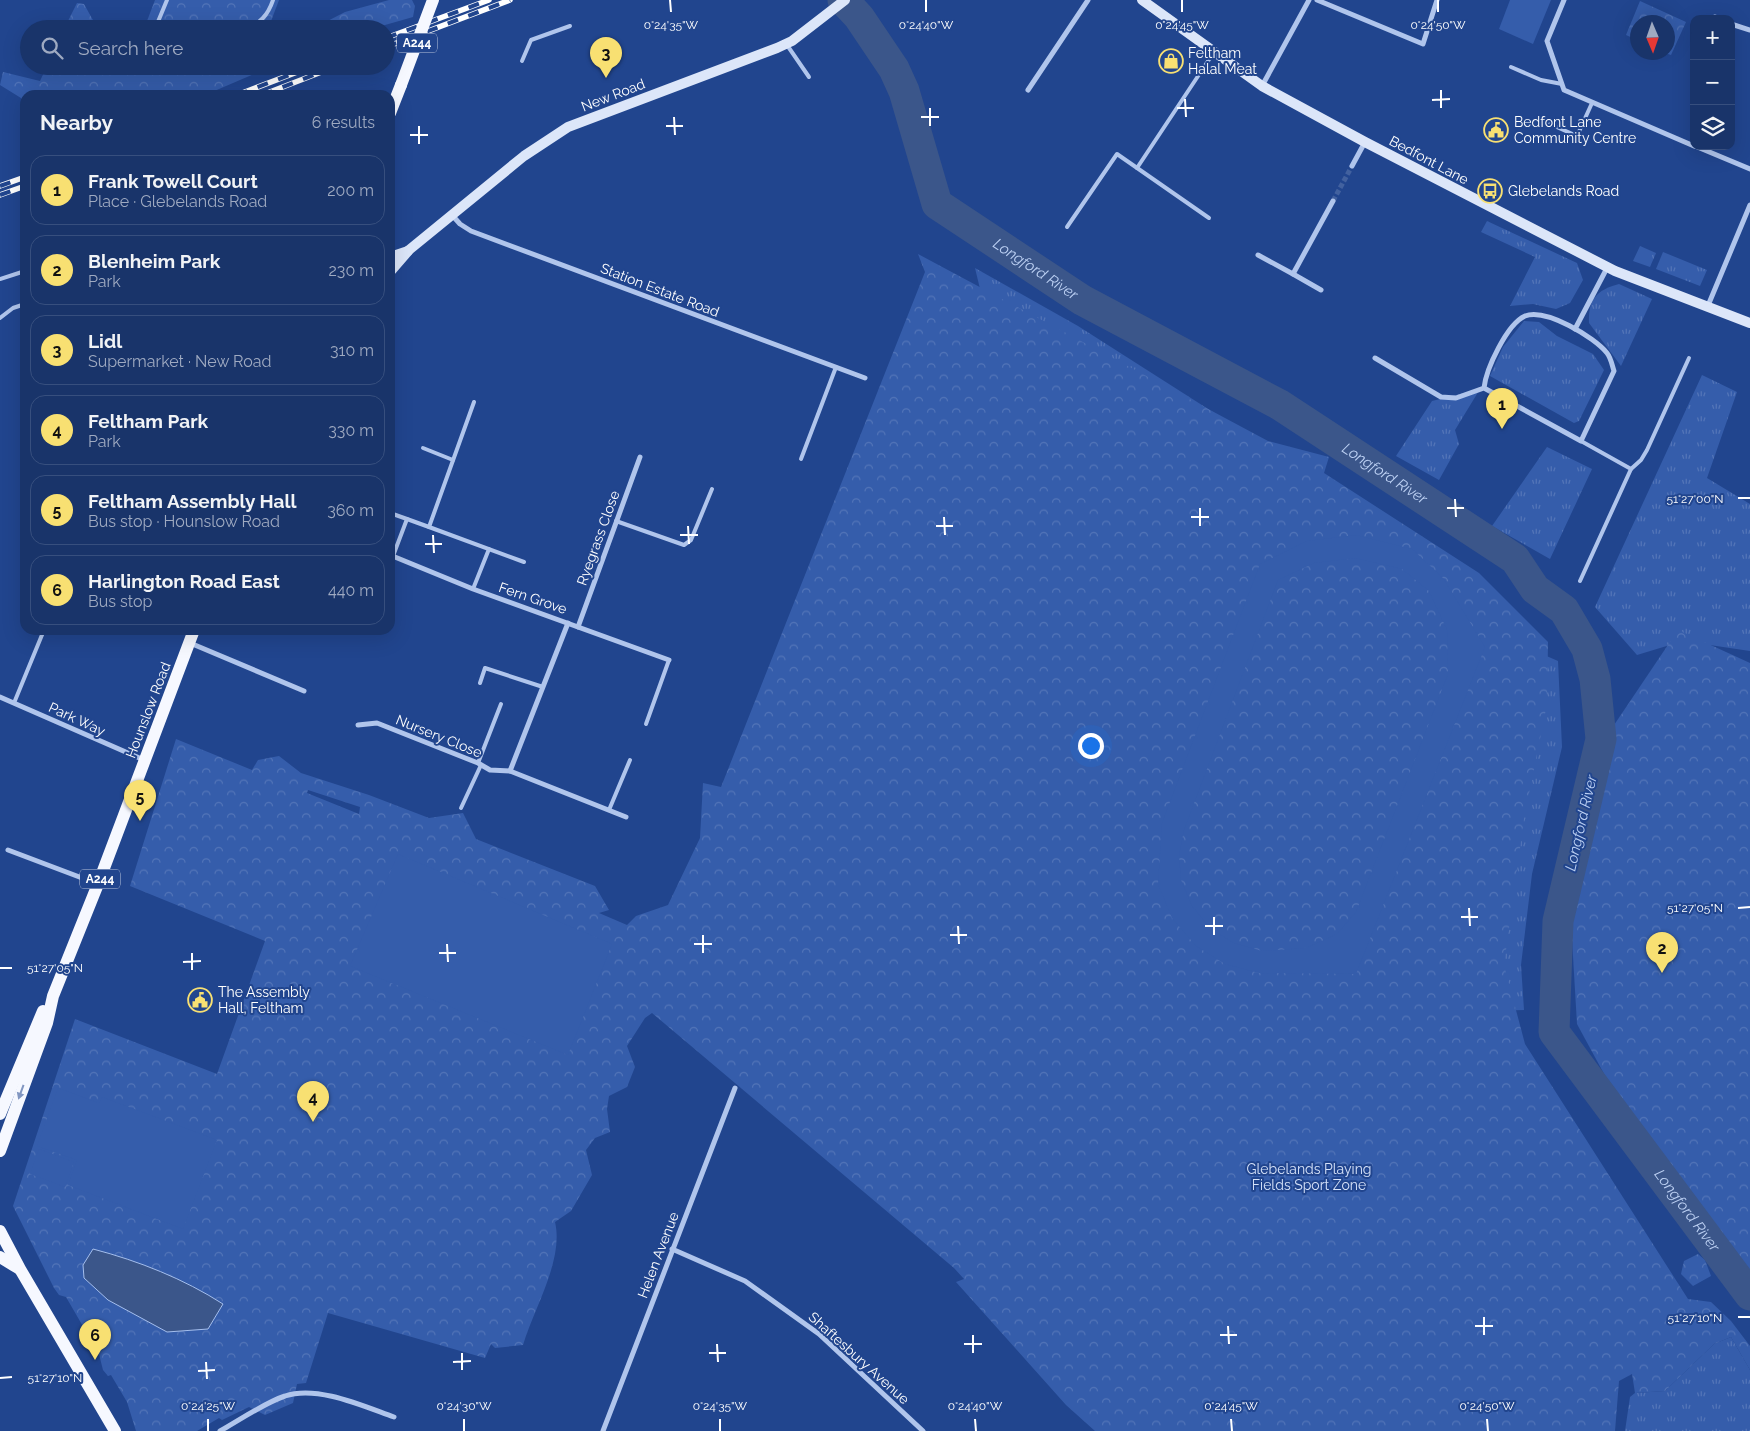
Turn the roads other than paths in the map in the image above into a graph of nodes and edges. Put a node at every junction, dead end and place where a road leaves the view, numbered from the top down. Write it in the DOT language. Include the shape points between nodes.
graph roads {
  1 [pos="167,0"];
  2 [pos="273,0"];
  3 [pos="433,0"];
  4 [pos="845,0"];
  5 [pos="1088,0"];
  6 [pos="1142,0"];
  7 [pos="1308,0"];
  8 [pos="1317,0"];
  9 [pos="1437,0"];
  10 [pos="1564,0"];
  11 [pos="159,20"];
  12 [pos="261,20"];
  13 [pos="1735,25"];
  14 [pos="570,26"];
  15 [pos="1750,30"];
  16 [pos="786,43"];
  17 [pos="1214,52"];
  18 [pos="522,61"];
  19 [pos="1511,67"];
  20 [pos="809,77"];
  21 [pos="1562,84"];
  22 [pos="1262,86"];
  23 [pos="1028,90"];
  24 [pos="395,100"];
  25 [pos="1592,103"];
  26 [pos="1550,124"];
  27 [pos="1365,142"];
  28 [pos="1690,144"];
  29 [pos="1703,150"];
  30 [pos="1352,166"];
  31 [pos="1137,168"];
  32 [pos="1750,170"];
  33 [pos="1333,201"];
  34 [pos="1750,206"];
  35 [pos="452,215"];
  36 [pos="1209,218"];
  37 [pos="1067,227"];
  38 [pos="410,250"];
  39 [pos="395,255"];
  40 [pos="1258,255"];
  41 [pos="395,266"];
  42 [pos="1607,268"];
  43 [pos="20,273"];
  44 [pos="1293,274"];
  45 [pos="0,280"];
  46 [pos="1321,290"];
  47 [pos="20,306"];
  48 [pos="1707,308"];
  49 [pos="0,318"];
  50 [pos="1750,323"];
  51 [pos="1575,329"];
  52 [pos="1375,358"];
  53 [pos="1689,358"];
  54 [pos="836,367"];
  55 [pos="865,378"];
  56 [pos="1484,388"];
  57 [pos="474,402"];
  58 [pos="1581,441"];
  59 [pos="423,448"];
  60 [pos="640,457"];
  61 [pos="801,459"];
  62 [pos="454,460"];
  63 [pos="1631,469"];
  64 [pos="712,489"];
  65 [pos="395,515"];
  66 [pos="407,519"];
  67 [pos="616,521"];
  68 [pos="430,528"];
  69 [pos="395,547"];
  70 [pos="489,549"];
  71 [pos="395,558"];
  72 [pos="524,562"];
  73 [pos="1580,581"];
  74 [pos="473,589"];
  75 [pos="568,623"];
  76 [pos="578,627"];
  77 [pos="42,635"];
  78 [pos="192,635"];
  79 [pos="189,643"];
  80 [pos="669,660"];
  81 [pos="480,683"];
  82 [pos="543,687"];
  83 [pos="304,691"];
  84 [pos="0,696"];
  85 [pos="14,703"];
  86 [pos="501,704"];
  87 [pos="646,724"];
  88 [pos="358,725"];
  89 [pos="630,760"];
  90 [pos="145,761"];
  91 [pos="480,764"];
  92 [pos="510,771"];
  93 [pos="461,808"];
  94 [pos="609,810"];
  95 [pos="626,817"];
  96 [pos="8,850"];
  97 [pos="98,884"];
  98 [pos="53,996"];
  99 [pos="734,1088"];
  100 [pos="1,1112"];
  101 [pos="0,1151"];
  102 [pos="0,1232"];
  103 [pos="672,1249"];
  104 [pos="0,1257"];
  105 [pos="20,1269"];
  106 [pos="394,1417"];
  107 [pos="115,1431"];
  108 [pos="220,1431"];
  109 [pos="602,1431"];
  110 [pos="923,1431"];
  1 -- 11 [label="lane"];
  2 -- 12 [label="lane" via="268,15"];
  3 -- 24 [label="main road, A244, bridge"];
  4 -- 16 [label="main road, New Road"];
  5 -- 23 [label="street"];
  6 -- 17 [label="main road, Bedfont Lane"];
  7 -- 22 [label="street"];
  8 -- 9 [label="street" via="1422,44"];
  10 -- 21 [label="street" via="1547,41"];
  13 -- 15 [label="street"];
  14 -- 18 [label="lane" via="532,40"];
  16 -- 20 [label="lane"];
  16 -- 35 [label="main road, New Road" via="568,127 524,156"];
  17 -- 22 [label="main road, Bedfont Lane"];
  17 -- 31 [label="lane"];
  19 -- 21 [label="lane" via="1541,80"];
  21 -- 25 [label="street" via="1564,90"];
  22 -- 27 [label="main road, Bedfont Lane"];
  25 -- 26 [label="lane" via="1577,136"];
  25 -- 28 [label="street"];
  27 -- 30 [label="street"];
  27 -- 42 [label="main road, Bedfont Lane"];
  29 -- 32 [label="street"];
  31 -- 36 [label="lane"];
  31 -- 37 [label="lane" via="1117,154"];
  33 -- 44 [label="street"];
  34 -- 48 [label="street"];
  35 -- 38 [label="main road, New Road"];
  35 -- 54 [label="street, Station Estate Road" via="471,231"];
  38 -- 39 [label="main road"];
  38 -- 41 [label="main road"];
  40 -- 44 [label="street"];
  42 -- 48 [label="main road, Bedfont Lane"];
  42 -- 51 [label="street"];
  43 -- 45 [label="lane"];
  44 -- 46 [label="street"];
  47 -- 49 [label="lane"];
  48 -- 50 [label="main road, Bedfont Lane"];
  51 -- 56 [label="street" via="1539,314 1524,317 1502,342 1485,378"];
  51 -- 58 [label="street" via="1604,350 1614,371"];
  52 -- 56 [label="street" via="1441,397 1456,398"];
  53 -- 63 [label="lane" via="1641,460"];
  54 -- 55 [label="street, Station Estate Road"];
  54 -- 61 [label="lane"];
  56 -- 58 [label="street"];
  57 -- 62 [label="lane"];
  58 -- 63 [label="lane"];
  59 -- 62 [label="lane"];
  60 -- 67 [label="street, Ryegrass Close"];
  62 -- 68 [label="lane"];
  63 -- 73 [label="lane"];
  64 -- 67 [label="lane" via="691,540 684,545"];
  65 -- 66 [label="lane"];
  66 -- 68 [label="lane"];
  66 -- 69 [label="lane"];
  67 -- 76 [label="street, Ryegrass Close"];
  68 -- 70 [label="lane"];
  70 -- 72 [label="lane"];
  70 -- 74 [label="lane"];
  71 -- 74 [label="street, Fern Grove"];
  74 -- 75 [label="street, Fern Grove"];
  75 -- 76 [label="street, Fern Grove"];
  75 -- 82 [label="street"];
  76 -- 80 [label="street, Fern Grove"];
  77 -- 85 [label="lane"];
  78 -- 79 [label="main road, Hounslow Road / A244"];
  79 -- 83 [label="street"];
  79 -- 90 [label="main road, Hounslow Road / A244"];
  80 -- 87 [label="lane"];
  81 -- 82 [label="lane" via="485,668"];
  82 -- 92 [label="street"];
  84 -- 85 [label="street, Park Way"];
  85 -- 90 [label="street, Park Way"];
  86 -- 91 [label="lane"];
  88 -- 91 [label="street, Nursery Close" via="377,723"];
  89 -- 94 [label="lane"];
  90 -- 97 [label="main road, Hounslow Road / A244"];
  91 -- 92 [label="street, Nursery Close" via="490,770"];
  91 -- 93 [label="lane"];
  92 -- 94 [label="street, Nursery Close"];
  94 -- 95 [label="street, Nursery Close"];
  96 -- 97 [label="street"];
  97 -- 98 [label="main road, Hounslow Road / A244"];
  98 -- 100 [label="main road, Hounslow Road / A244" via="40,1017"];
  98 -- 101 [label="main road, Hounslow Road / A244, one-way"];
  99 -- 103 [label="street, Helen Avenue"];
  102 -- 105 [label="main road"];
  103 -- 109 [label="street, Helen Avenue"];
  103 -- 110 [label="street, Shaftesbury Avenue" via="745,1281 812,1328"];
  104 -- 105 [label="main road"];
  105 -- 107 [label="main road"];
  106 -- 108 [label="street" via="340,1398 302,1394 285,1396"];
}
